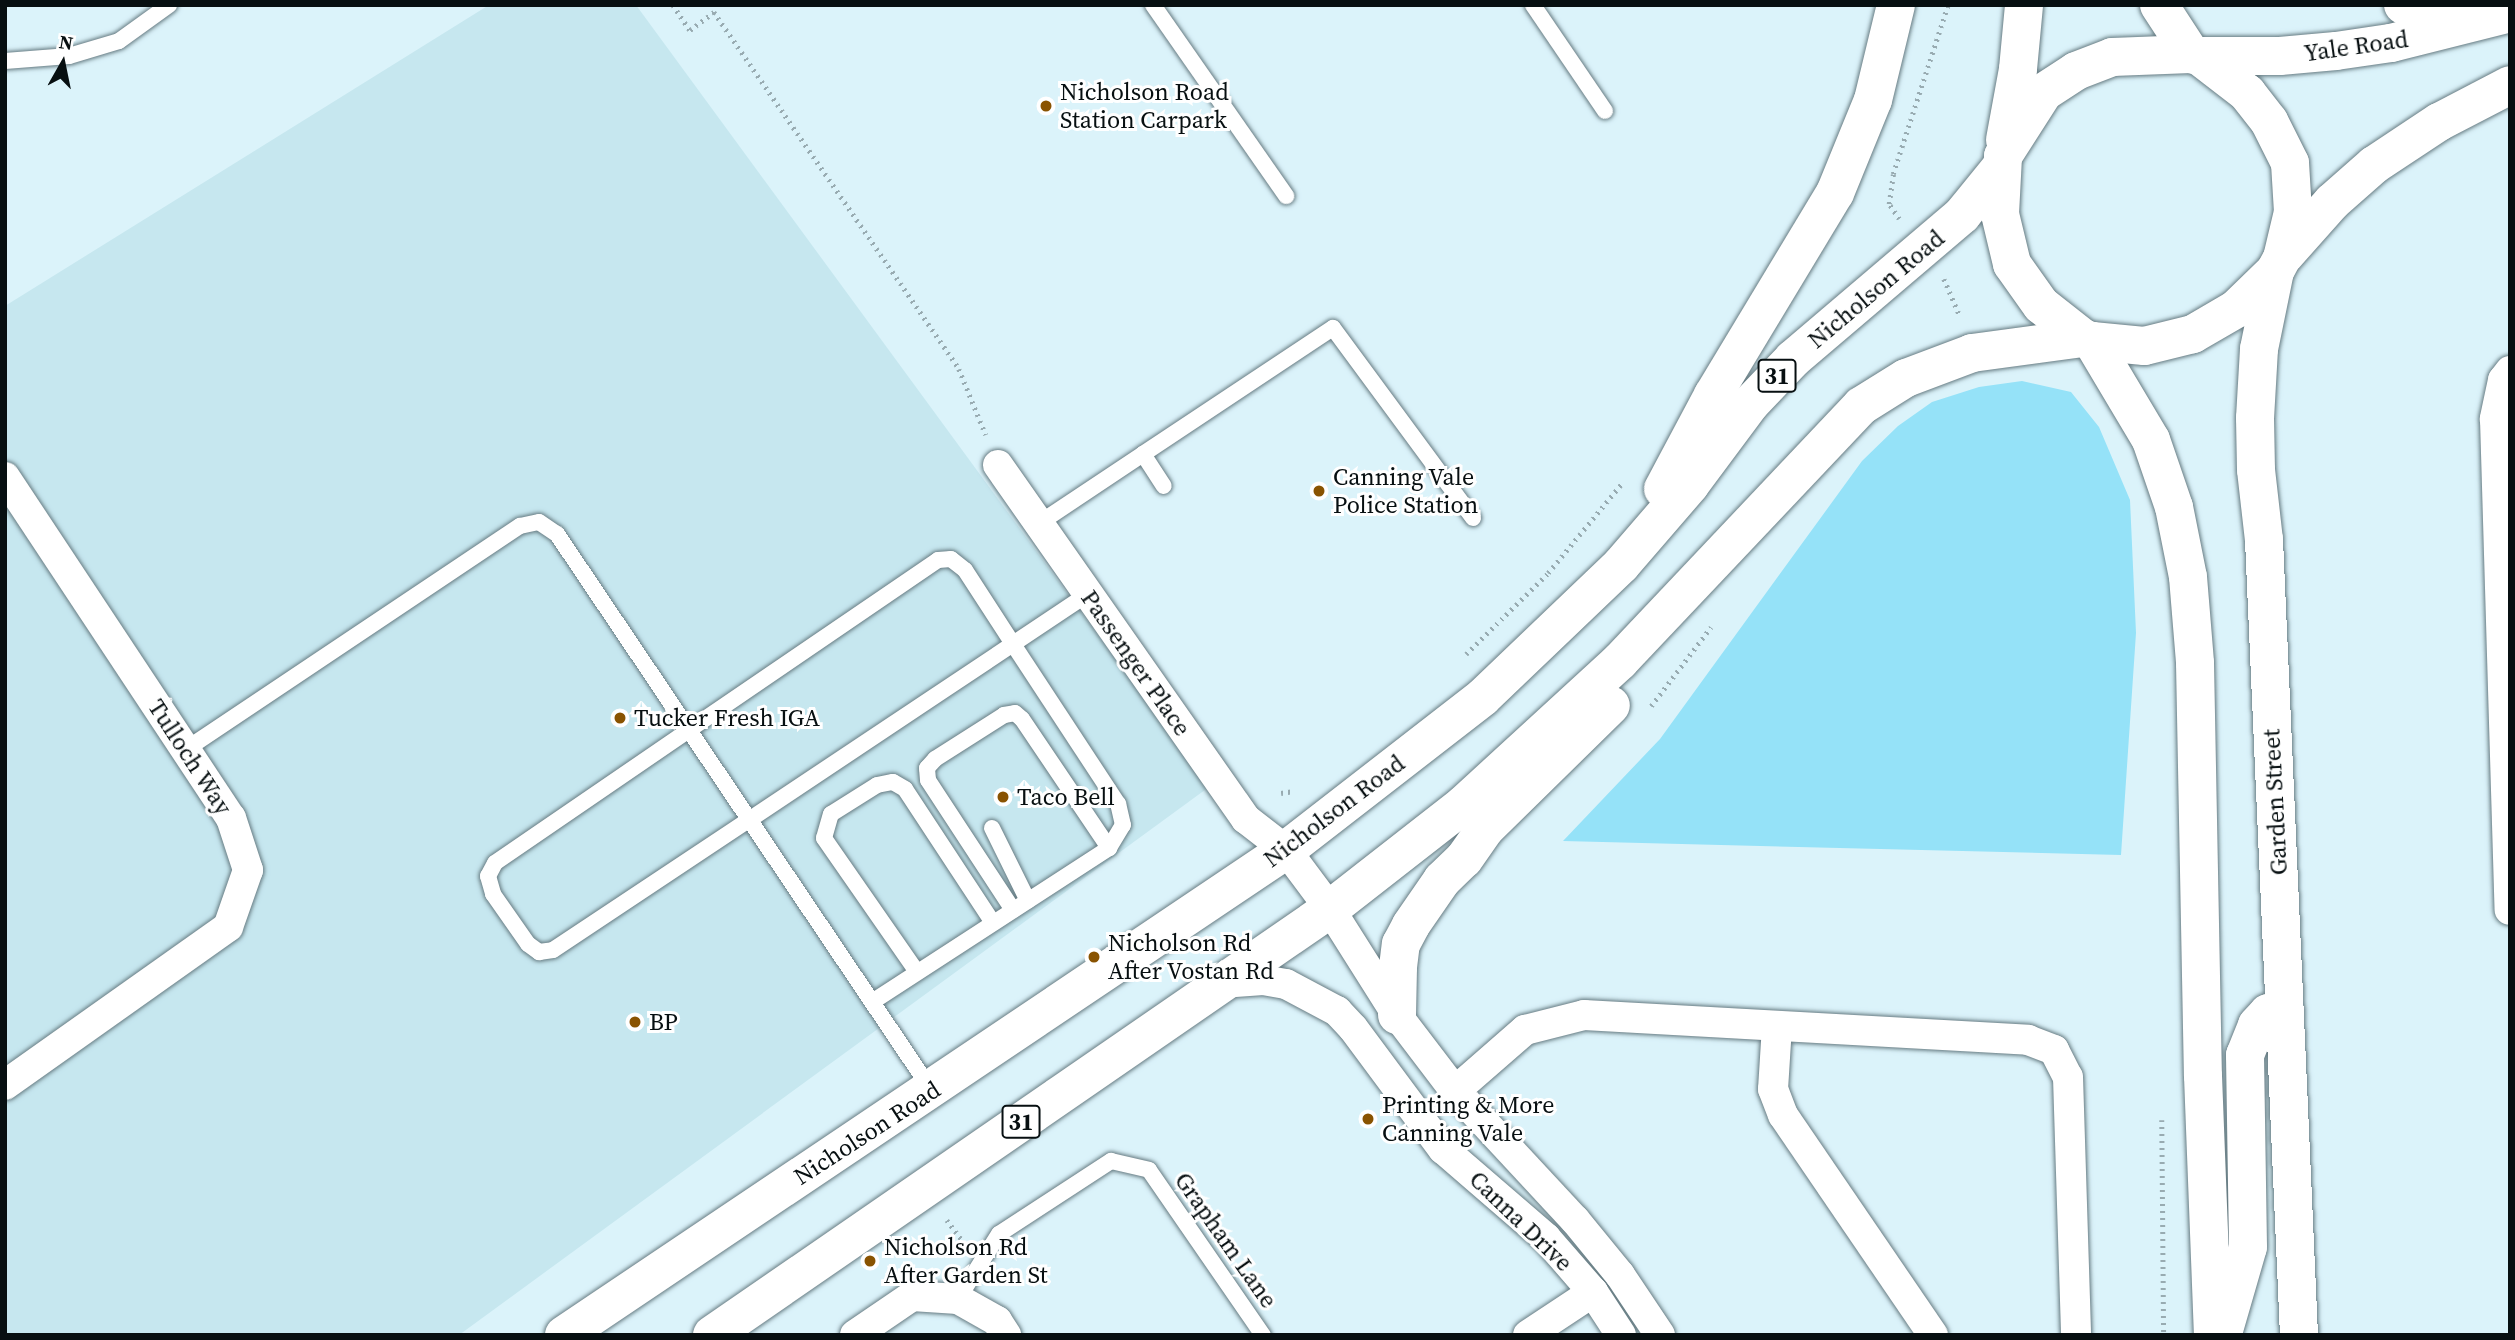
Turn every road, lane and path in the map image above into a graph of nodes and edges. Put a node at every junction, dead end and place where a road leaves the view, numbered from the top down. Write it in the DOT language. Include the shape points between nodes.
graph roads {
  1 [pos="169,5"];
  2 [pos="673,5"];
  3 [pos="1153,5"];
  4 [pos="1533,5"];
  5 [pos="1896,5"];
  6 [pos="1948,5"];
  7 [pos="2024,5"];
  8 [pos="2159,5"];
  9 [pos="2403,5"];
  10 [pos="2492,18"];
  11 [pos="2195,55"];
  12 [pos="5,61"];
  13 [pos="2510,85"];
  14 [pos="1605,111"];
  15 [pos="2002,162"];
  16 [pos="1286,197"];
  17 [pos="1921,253"];
  18 [pos="2278,265"];
  19 [pos="2087,340"];
  20 [pos="1972,353"];
  21 [pos="2510,371"];
  22 [pos="1143,454"];
  23 [pos="998,465"];
  24 [pos="1628,476"];
  25 [pos="5,477"];
  26 [pos="1164,486"];
  27 [pos="1474,518"];
  28 [pos="1038,524"];
  29 [pos="1621,565"];
  30 [pos="1088,594"];
  31 [pos="1680,599"];
  32 [pos="1712,626"];
  33 [pos="1013,643"];
  34 [pos="1462,658"];
  35 [pos="1647,710"];
  36 [pos="689,730"];
  37 [pos="185,750"];
  38 [pos="1307,789"];
  39 [pos="1282,793"];
  40 [pos="749,820"];
  41 [pos="992,828"];
  42 [pos="1109,848"];
  43 [pos="1286,850"];
  44 [pos="1028,901"];
  45 [pos="1330,909"];
  46 [pos="1013,910"];
  47 [pos="2510,910"];
  48 [pos="993,923"];
  49 [pos="917,972"];
  50 [pos="1221,983"];
  51 [pos="872,1002"];
  52 [pos="2284,1009"];
  53 [pos="1397,1015"];
  54 [pos="1777,1026"];
  55 [pos="5,1085"];
  56 [pos="932,1091"];
  57 [pos="1455,1091"];
  58 [pos="2162,1115"];
  59 [pos="1593,1292"];
  60 [pos="958,1299"];
  61 [pos="564,1335"];
  62 [pos="712,1335"];
  63 [pos="855,1335"];
  64 [pos="1006,1335"];
  65 [pos="1263,1335"];
  66 [pos="1528,1335"];
  67 [pos="1621,1335"];
  68 [pos="1660,1335"];
  69 [pos="1933,1335"];
  70 [pos="2076,1335"];
  71 [pos="2164,1335"];
  72 [pos="2213,1335"];
  73 [pos="2222,1335"];
  74 [pos="2299,1335"];
  1 -- 12 [label="lane" via="119,41 69,56"];
  2 -- 23 [label="path" via="690,30 714,12 722,23 959,369"];
  3 -- 16 [label="lane"];
  4 -- 14 [label="lane"];
  5 -- 29 [label="main road, 31" via="1873,100 1835,193 1713,395"];
  6 -- 17 [label="path" via="1893,174 1889,204"];
  7 -- 15 [label="main road"];
  8 -- 11 [label="main road"];
  9 -- 10 [label="main road" via="2428,18"];
  10 -- 11 [label="main road, Yale Road" via="2336,51"];
  11 -- 15 [label="main road, 31" via="2112,57 2076,71 2045,92"];
  11 -- 18 [label="main road, Garden Street" via="2247,93 2269,121 2290,163 2293,212"];
  13 -- 18 [label="main road" via="2439,122 2374,165 2333,202"];
  15 -- 17 [label="main road, Nicholson Road / 31" via="1962,215"];
  15 -- 19 [label="main road" via="2000,214 2012,264 2041,305"];
  17 -- 20 [label="path" via="1943,276"];
  17 -- 29 [label="main road, Nicholson Road / 31" via="1793,359 1759,394"];
  18 -- 19 [label="main road, 31" via="2236,309 2193,334 2144,346"];
  18 -- 52 [label="main road, Garden Street" via="2259,349 2255,418"];
  19 -- 20 [label="main road, 31"];
  19 -- 72 [label="main road" via="2151,440 2174,507 2188,577 2195,663"];
  20 -- 31 [label="main road, 31" via="1906,378 1861,406"];
  21 -- 47 [label="street" via="2502,380 2495,419"];
  22 -- 26 [label="lane"];
  22 -- 27 [label="lane" via="1333,328"];
  22 -- 28 [label="lane"];
  23 -- 28 [label="street, Passenger Place"];
  24 -- 34 [label="path" via="1548,573"];
  25 -- 37 [label="street, Tulloch Way"];
  28 -- 30 [label="street, Passenger Place"];
  29 -- 43 [label="main road, Nicholson Road / 31" via="1483,697"];
  30 -- 33 [label="lane"];
  30 -- 43 [label="street, Passenger Place" via="1246,819"];
  31 -- 45 [label="main road, 31" via="1571,707 1462,805"];
  31 -- 53 [label="main road" via="1646,671 1486,828 1411,925 1401,944"];
  32 -- 35 [label="path"];
  33 -- 36 [label="lane" via="965,570 951,559 938,560"];
  33 -- 40 [label="lane"];
  33 -- 42 [label="lane" via="1118,804 1123,825"];
  36 -- 37 [label="lane" via="557,534 539,522 520,526"];
  36 -- 40 [label="lane"];
  36 -- 40 [label="lane" via="495,863 488,876 493,894 528,944 539,952 553,950"];
  37 -- 55 [label="street, Tulloch Way" via="231,818 248,870 228,927"];
  38 -- 39 [label="path"];
  40 -- 51 [label="lane"];
  41 -- 44 [label="lane"];
  42 -- 44 [label="lane"];
  42 -- 46 [label="lane" via="1015,713 1004,715 934,759 927,768 928,780"];
  43 -- 45 [label="street, Passenger Place"];
  43 -- 56 [label="main road, Nicholson Road / 31"];
  44 -- 46 [label="lane"];
  45 -- 50 [label="main road, 31"];
  45 -- 53 [label="street, Canna Drive"];
  46 -- 48 [label="lane"];
  48 -- 49 [label="lane"];
  48 -- 49 [label="lane" via="905,789 893,782 877,785 831,814 824,838"];
  49 -- 51 [label="lane"];
  50 -- 59 [label="street, Canna Drive" via="1263,980 1286,984 1337,1012 1443,1149 1546,1238"];
  50 -- 62 [label="main road, 31"];
  51 -- 56 [label="lane"];
  52 -- 73 [label="main road" via="2268,1013 2257,1025 2245,1055 2248,1248"];
  52 -- 74 [label="main road, Garden Street"];
  53 -- 57 [label="street, Canna Drive"];
  54 -- 57 [label="street" via="1584,1015 1525,1030"];
  54 -- 69 [label="street" via="1773,1089 1783,1115"];
  54 -- 70 [label="street" via="2028,1040 2054,1050 2068,1077"];
  56 -- 61 [label="main road, Nicholson Road / 31"];
  57 -- 68 [label="street, Canna Drive" via="1575,1220"];
  58 -- 71 [label="path"];
  59 -- 66 [label="street"];
  59 -- 67 [label="street, Canna Drive"];
  60 -- 63 [label="street" via="912,1296"];
  60 -- 64 [label="street" via="997,1321"];
  60 -- 65 [label="lane, Grapham Lane" via="999,1234 1111,1161 1149,1170"];
}
